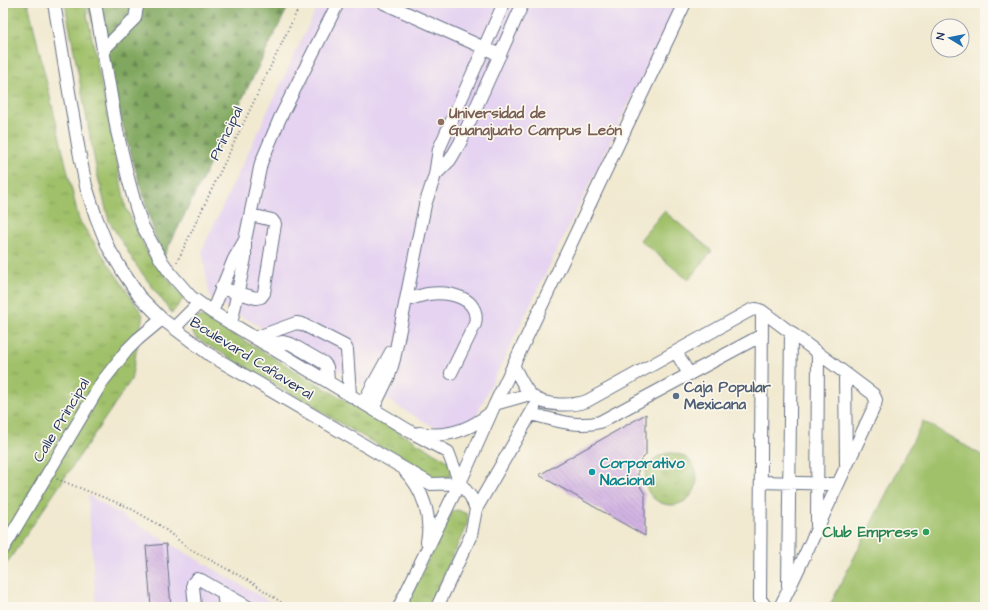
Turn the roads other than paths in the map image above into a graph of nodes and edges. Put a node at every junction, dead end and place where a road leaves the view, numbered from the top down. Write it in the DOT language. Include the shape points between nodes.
graph roads {
  1 [pos="54,3"];
  2 [pos="94,3"];
  3 [pos="134,3"];
  4 [pos="338,3"];
  5 [pos="384,3"];
  6 [pos="504,3"];
  7 [pos="523,3"];
  8 [pos="685,3"];
  9 [pos="484,48"];
  10 [pos="103,50"];
  11 [pos="500,55"];
  12 [pos="435,175"];
  13 [pos="251,215"];
  14 [pos="245,240"];
  15 [pos="222,288"];
  16 [pos="237,293"];
  17 [pos="407,300"];
  18 [pos="199,303"];
  19 [pos="212,312"];
  20 [pos="762,312"];
  21 [pos="162,319"];
  22 [pos="231,324"];
  23 [pos="174,328"];
  24 [pos="791,332"];
  25 [pos="762,335"];
  26 [pos="254,338"];
  27 [pos="676,352"];
  28 [pos="818,353"];
  29 [pos="514,365"];
  30 [pos="450,373"];
  31 [pos="845,373"];
  32 [pos="689,374"];
  33 [pos="350,395"];
  34 [pos="534,397"];
  35 [pos="581,403"];
  36 [pos="368,406"];
  37 [pos="493,408"];
  38 [pos="531,414"];
  39 [pos="588,424"];
  40 [pos="412,432"];
  41 [pos="398,465"];
  42 [pos="846,467"];
  43 [pos="761,482"];
  44 [pos="789,482"];
  45 [pos="460,483"];
  46 [pos="817,483"];
  47 [pos="838,484"];
  48 [pos="476,509"];
  49 [pos="817,530"];
  50 [pos="3,549"];
  51 [pos="425,553"];
  52 [pos="788,591"];
  53 [pos="223,592"];
  54 [pos="195,607"];
  55 [pos="225,607"];
  56 [pos="248,607"];
  57 [pos="399,607"];
  58 [pos="436,607"];
  59 [pos="766,607"];
  60 [pos="778,607"];
  1 -- 21 [label="street, Boulevard Cañaveral" via="79,151 96,217 108,247 123,272 139,296"];
  2 -- 10 [label="street, Boulevard Cañaveral"];
  3 -- 10 [label="street" via="137,7 135,18"];
  4 -- 13 [label="street" via="265,151 255,187"];
  5 -- 9 [label="street"];
  6 -- 9 [label="street"];
  7 -- 11 [label="street"];
  8 -- 29 [label="street"];
  9 -- 11 [label="street"];
  9 -- 12 [label="street" via="439,149"];
  10 -- 18 [label="street, Boulevard Cañaveral" via="118,131 136,206 145,231 171,274"];
  11 -- 12 [label="street" via="460,143 450,160"];
  12 -- 17 [label="street" via="425,205"];
  13 -- 14 [label="street"];
  13 -- 16 [label="street" via="272,220 275,224 264,293 256,298"];
  14 -- 15 [label="street"];
  14 -- 16 [label="street" via="245,258"];
  15 -- 16 [label="street"];
  15 -- 19 [label="street"];
  16 -- 22 [label="street"];
  17 -- 30 [label="street" via="439,294 462,298 476,311 475,324"];
  17 -- 36 [label="street" via="392,367"];
  18 -- 19 [label="street, Boulevard Cañaveral"];
  18 -- 23 [label="street"];
  19 -- 22 [label="street, Boulevard Cañaveral"];
  20 -- 24 [label="street"];
  20 -- 25 [label="street"];
  20 -- 27 [label="street" via="751,310"];
  21 -- 23 [label="street, Boulevard Cañaveral"];
  21 -- 50 [label="street, Calle Principal" via="138,339 98,388"];
  22 -- 26 [label="street, Boulevard Cañaveral"];
  23 -- 41 [label="street, Boulevard Cañaveral" via="210,355"];
  24 -- 28 [label="street"];
  24 -- 44 [label="street"];
  25 -- 32 [label="street"];
  25 -- 43 [label="street"];
  26 -- 33 [label="street, Boulevard Cañaveral"];
  26 -- 33 [label="street" via="296,323 345,346"];
  27 -- 32 [label="street"];
  27 -- 35 [label="street"];
  28 -- 31 [label="street"];
  28 -- 46 [label="street"];
  29 -- 34 [label="street"];
  29 -- 37 [label="street"];
  31 -- 42 [label="street"];
  31 -- 42 [label="street" via="873,394 876,402"];
  32 -- 39 [label="street" via="600,422"];
  33 -- 36 [label="street, Boulevard Cañaveral"];
  34 -- 35 [label="street" via="569,405"];
  34 -- 37 [label="street"];
  34 -- 38 [label="street"];
  35 -- 39 [label="street"];
  36 -- 40 [label="street, Boulevard Cañaveral"];
  37 -- 40 [label="street" via="478,423 463,431 440,435"];
  37 -- 45 [label="street"];
  38 -- 39 [label="street" via="571,424"];
  38 -- 48 [label="street"];
  40 -- 45 [label="street, Boulevard Cañaveral" via="448,452"];
  41 -- 45 [label="street, Boulevard Cañaveral" via="431,484"];
  41 -- 51 [label="street" via="410,476 425,505 428,521"];
  42 -- 47 [label="street"];
  43 -- 44 [label="street"];
  43 -- 59 [label="street" via="760,599"];
  44 -- 46 [label="street"];
  44 -- 52 [label="street"];
  45 -- 48 [label="street, Boulevard Cañaveral" via="471,497"];
  45 -- 51 [label="street"];
  46 -- 47 [label="street"];
  46 -- 49 [label="street"];
  47 -- 49 [label="street"];
  48 -- 58 [label="street" via="471,535"];
  49 -- 52 [label="street"];
  51 -- 57 [label="street"];
  52 -- 60 [label="street"];
  53 -- 54 [label="street" via="196,579 193,583"];
  53 -- 55 [label="street"];
  53 -- 56 [label="street"];
}
